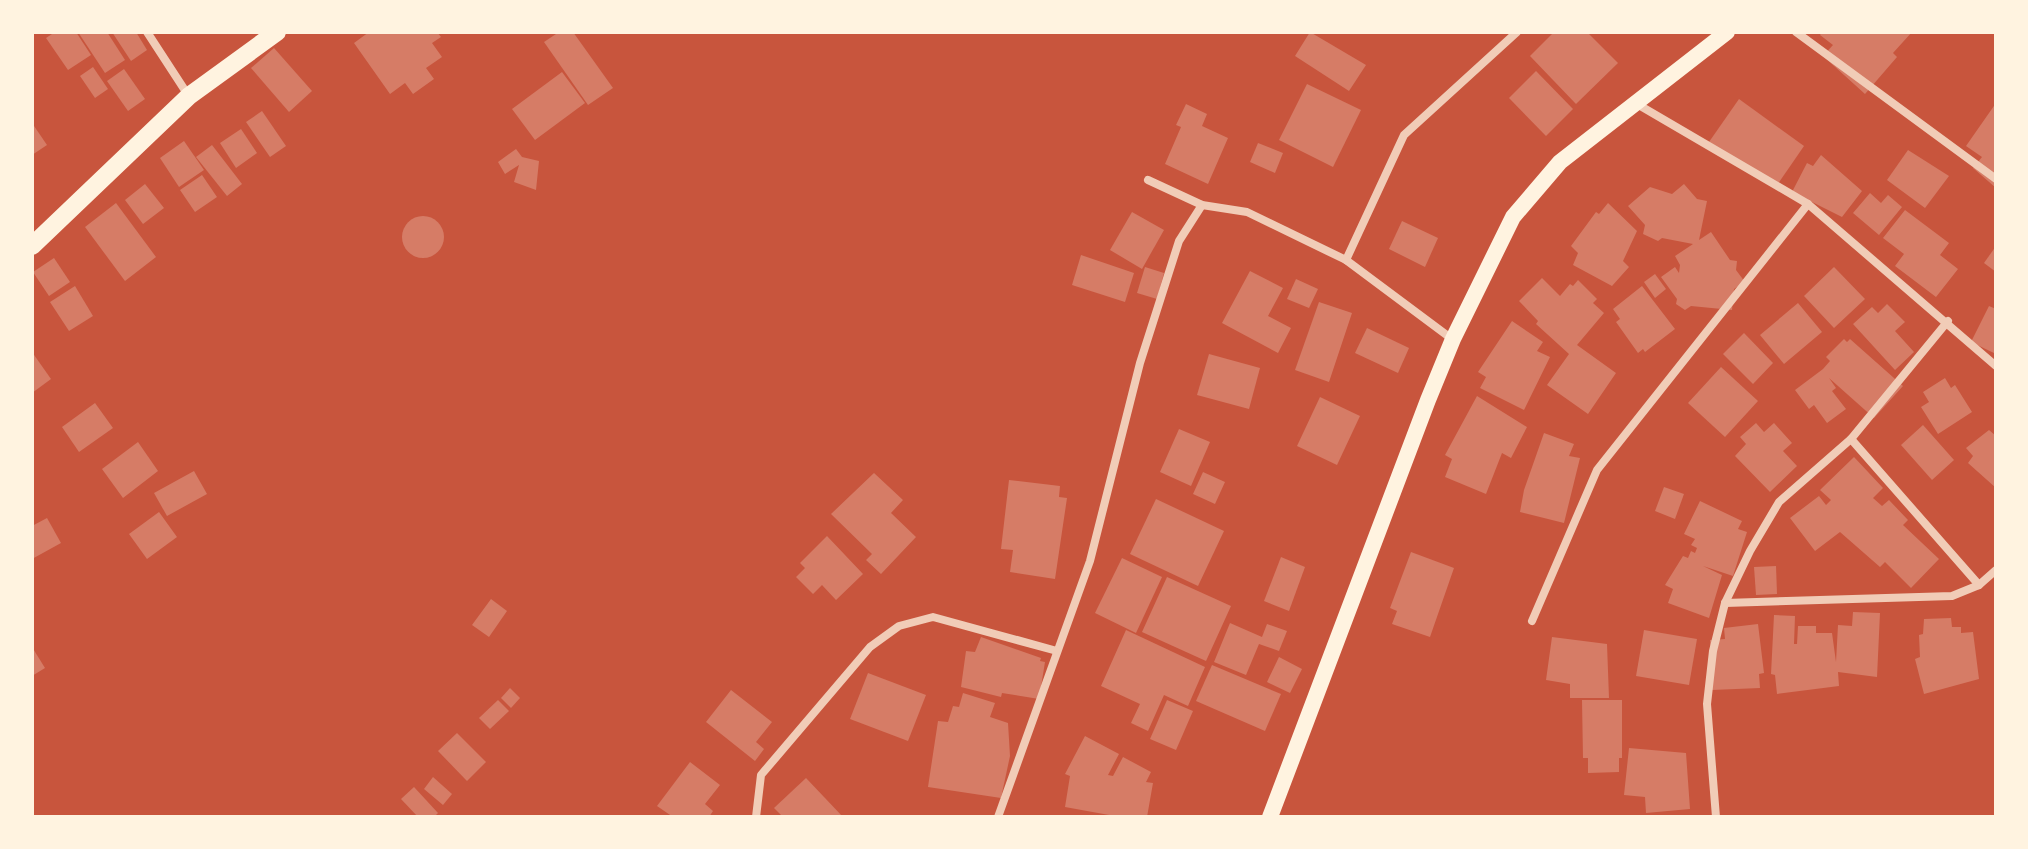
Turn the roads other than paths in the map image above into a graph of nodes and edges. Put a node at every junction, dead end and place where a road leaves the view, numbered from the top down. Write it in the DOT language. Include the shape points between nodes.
graph roads {
  1 [pos="147,32"];
  2 [pos="277,32"];
  3 [pos="1517,32"];
  4 [pos="1727,32"];
  5 [pos="1796,32"];
  6 [pos="189,96"];
  7 [pos="1636,104"];
  8 [pos="1996,179"];
  9 [pos="1148,180"];
  10 [pos="1808,204"];
  11 [pos="1202,205"];
  12 [pos="36,239"];
  13 [pos="1346,260"];
  14 [pos="1948,321"];
  15 [pos="1453,339"];
  16 [pos="1996,366"];
  17 [pos="1851,439"];
  18 [pos="1996,570"];
  19 [pos="1979,585"];
  20 [pos="1725,603"];
  21 [pos="1532,621"];
  22 [pos="1057,651"];
  23 [pos="756,817"];
  24 [pos="998,817"];
  25 [pos="1270,817"];
  26 [pos="1716,817"];
  1 -- 6 [label="street"];
  2 -- 6 [label="highway"];
  3 -- 13 [label="street" via="1404,135"];
  4 -- 7 [label="main road"];
  5 -- 8 [label="street"];
  6 -- 12 [label="highway"];
  7 -- 10 [label="street"];
  7 -- 15 [label="main road" via="1560,162 1513,217"];
  9 -- 11 [label="street"];
  10 -- 14 [label="street"];
  10 -- 21 [label="street" via="1597,470"];
  11 -- 13 [label="street" via="1247,212"];
  11 -- 22 [label="street" via="1174,256 1140,363 1090,561"];
  13 -- 15 [label="street"];
  14 -- 16 [label="street"];
  14 -- 17 [label="street"];
  15 -- 25 [label="main road"];
  17 -- 19 [label="street"];
  17 -- 20 [label="street" via="1779,502"];
  18 -- 19 [label="street"];
  19 -- 20 [label="street" via="1952,596"];
  20 -- 26 [label="street" via="1707,704"];
  22 -- 23 [label="street" via="933,617 899,626 870,647 761,775"];
  22 -- 24 [label="street"];
}
